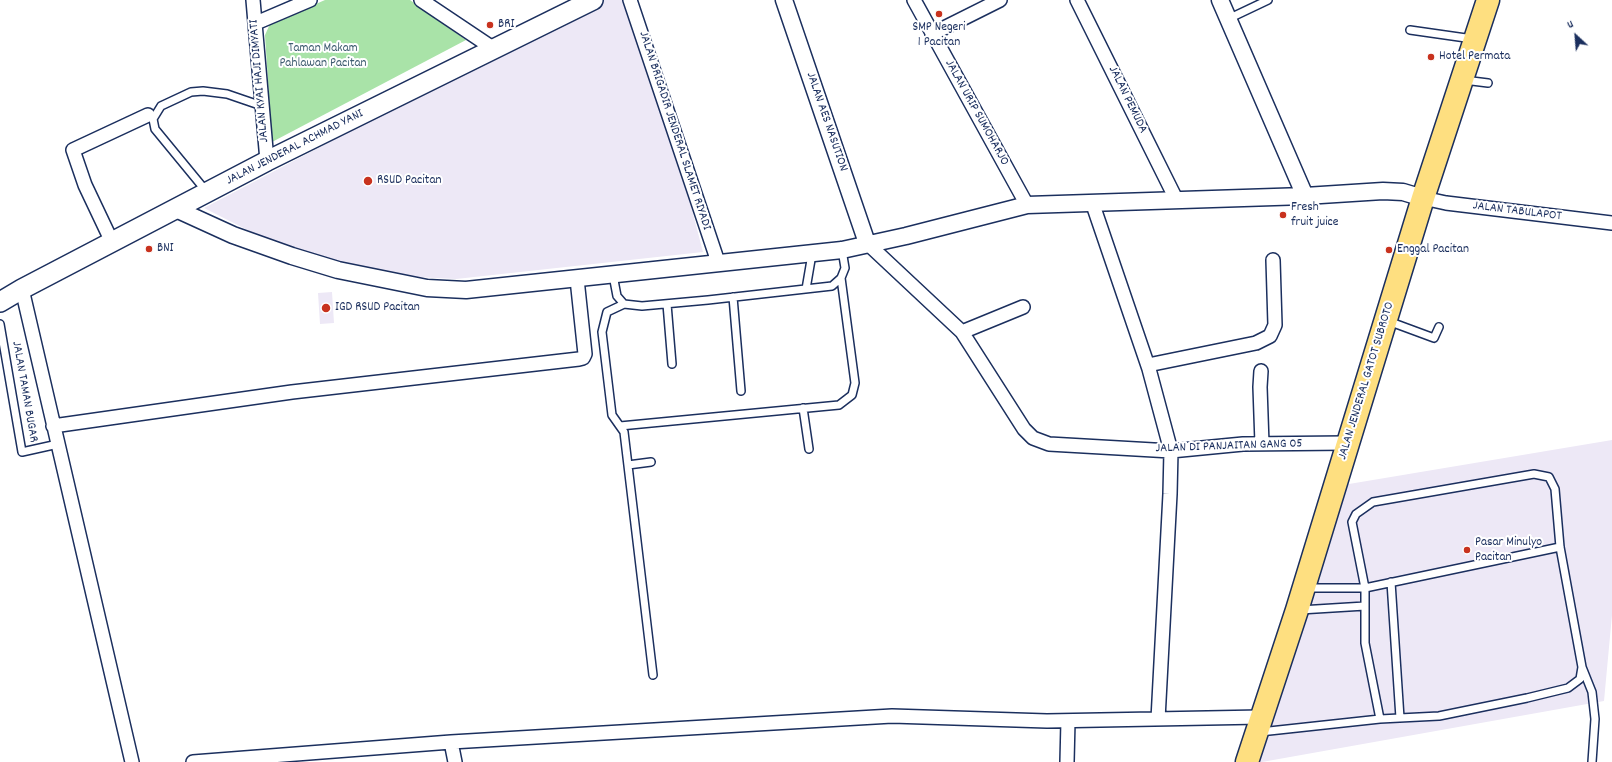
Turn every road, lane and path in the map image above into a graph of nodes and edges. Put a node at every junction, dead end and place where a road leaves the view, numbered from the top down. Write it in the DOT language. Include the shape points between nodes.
graph roads {
  1 [pos="254,0"];
  2 [pos="310,0"];
  3 [pos="421,0"];
  4 [pos="593,0"];
  5 [pos="630,0"];
  6 [pos="784,0"];
  7 [pos="914,0"];
  8 [pos="1000,0"];
  9 [pos="1077,0"];
  10 [pos="1220,0"];
  11 [pos="1268,0"];
  12 [pos="1488,0"];
  13 [pos="1228,19"];
  14 [pos="256,24"];
  15 [pos="1410,30"];
  16 [pos="932,34"];
  17 [pos="1475,39"];
  18 [pos="494,49"];
  19 [pos="1462,80"];
  20 [pos="1488,82"];
  21 [pos="262,106"];
  22 [pos="148,116"];
  23 [pos="267,161"];
  24 [pos="208,193"];
  25 [pos="1305,196"];
  26 [pos="1423,198"];
  27 [pos="1176,199"];
  28 [pos="1092,202"];
  29 [pos="1027,205"];
  30 [pos="176,209"];
  31 [pos="1612,223"];
  32 [pos="112,242"];
  33 [pos="867,243"];
  34 [pos="842,250"];
  35 [pos="812,253"];
  36 [pos="1273,260"];
  37 [pos="718,262"];
  38 [pos="613,274"];
  39 [pos="841,278"];
  40 [pos="577,279"];
  41 [pos="22,289"];
  42 [pos="806,289"];
  43 [pos="733,297"];
  44 [pos="0,302"];
  45 [pos="624,304"];
  46 [pos="667,304"];
  47 [pos="1023,307"];
  48 [pos="1385,320"];
  49 [pos="0,324"];
  50 [pos="1439,327"];
  51 [pos="962,332"];
  52 [pos="672,364"];
  53 [pos="1148,365"];
  54 [pos="1261,371"];
  55 [pos="741,391"];
  56 [pos="803,408"];
  57 [pos="53,426"];
  58 [pos="620,426"];
  59 [pos="1347,443"];
  60 [pos="58,444"];
  61 [pos="1262,444"];
  62 [pos="809,449"];
  63 [pos="1171,451"];
  64 [pos="651,462"];
  65 [pos="628,465"];
  66 [pos="1560,547"];
  67 [pos="1391,582"];
  68 [pos="1303,588"];
  69 [pos="1366,588"];
  70 [pos="1365,606"];
  71 [pos="1297,610"];
  72 [pos="1582,667"];
  73 [pos="653,675"];
  74 [pos="1400,718"];
  75 [pos="1158,719"];
  76 [pos="1380,719"];
  77 [pos="1068,721"];
  78 [pos="1258,725"];
  79 [pos="451,742"];
  80 [pos="132,762"];
  81 [pos="193,762"];
  82 [pos="455,762"];
  83 [pos="1067,762"];
  84 [pos="1247,762"];
  85 [pos="1592,762"];
  1 -- 14 [label="street, JALAN KYAI HAJI DIMYATI"];
  2 -- 14 [label="street"];
  3 -- 18 [label="street"];
  4 -- 18 [label="main road, JALAN JENDERAL ACHMAD YANI"];
  5 -- 37 [label="street, JALAN BRIGADIR JENDERAL SLAMET RIYADI"];
  6 -- 33 [label="street, JALAN AES NASUTION"];
  7 -- 16 [label="street, JALAN URIP SUMOHARJO"];
  8 -- 16 [label="street"];
  9 -- 27 [label="street, JALAN PEMUDA"];
  10 -- 13 [label="street"];
  11 -- 13 [label="lane"];
  12 -- 17 [label="highway, JALAN JENDERAL GATOT SUBROTO"];
  13 -- 25 [label="street"];
  14 -- 21 [label="street, JALAN KYAI HAJI DIMYATI"];
  15 -- 17 [label="lane"];
  16 -- 29 [label="street, JALAN URIP SUMOHARJO"];
  17 -- 19 [label="highway, JALAN JENDERAL GATOT SUBROTO"];
  18 -- 23 [label="main road, JALAN JENDERAL ACHMAD YANI"];
  19 -- 20 [label="lane"];
  19 -- 26 [label="highway, JALAN JENDERAL GATOT SUBROTO"];
  21 -- 23 [label="street, JALAN KYAI HAJI DIMYATI"];
  21 -- 24 [label="lane" via="228,94 191,92 161,106 153,118 156,129"];
  22 -- 32 [label="street" via="73,150 85,185"];
  23 -- 24 [label="main road, JALAN JENDERAL ACHMAD YANI"];
  24 -- 30 [label="main road, JALAN JENDERAL ACHMAD YANI"];
  25 -- 26 [label="street" via="1383,191 1403,192"];
  25 -- 27 [label="street"];
  26 -- 31 [label="street, JALAN TABULAPOT"];
  26 -- 48 [label="highway, JALAN JENDERAL GATOT SUBROTO"];
  27 -- 28 [label="street"];
  28 -- 29 [label="street"];
  28 -- 53 [label="street"];
  29 -- 33 [label="street" via="906,236"];
  30 -- 32 [label="main road, JALAN JENDERAL ACHMAD YANI"];
  30 -- 40 [label="street" via="233,235 292,256 389,282 427,288 466,290"];
  32 -- 41 [label="main road, JALAN JENDERAL ACHMAD YANI"];
  33 -- 34 [label="street"];
  33 -- 51 [label="street, JALAN DI PANJAITAN GANG 05"];
  34 -- 35 [label="street"];
  34 -- 39 [label="lane" via="845,268"];
  35 -- 37 [label="street"];
  35 -- 42 [label="lane"];
  36 -- 53 [label="street" via="1275,324 1270,336 1256,343"];
  37 -- 38 [label="street"];
  38 -- 40 [label="street"];
  38 -- 45 [label="lane" via="617,296"];
  39 -- 42 [label="lane" via="832,286"];
  39 -- 56 [label="lane" via="855,383 852,395 839,405"];
  40 -- 57 [label="street" via="585,354 584,358 579,360 292,392"];
  41 -- 44 [label="main road, JALAN JENDERAL ACHMAD YANI"];
  41 -- 57 [label="street"];
  42 -- 43 [label="lane"];
  43 -- 46 [label="lane"];
  43 -- 55 [label="lane"];
  45 -- 46 [label="lane"];
  45 -- 58 [label="lane" via="607,312 602,332 612,415"];
  46 -- 52 [label="lane"];
  47 -- 51 [label="street"];
  48 -- 50 [label="lane" via="1434,338"];
  48 -- 59 [label="highway, JALAN JENDERAL GATOT SUBROTO"];
  49 -- 60 [label="lane, JALAN TAMAN BUGAR" via="22,452"];
  51 -- 63 [label="street, JALAN DI PANJAITAN GANG 05" via="1024,429 1033,438 1049,444"];
  53 -- 63 [label="street"];
  54 -- 61 [label="street"];
  56 -- 58 [label="lane"];
  56 -- 62 [label="lane"];
  57 -- 60 [label="street"];
  58 -- 65 [label="lane" via="624,432"];
  59 -- 61 [label="street, JALAN DI PANJAITAN GANG 05"];
  59 -- 68 [label="highway, JALAN JENDERAL GATOT SUBROTO"];
  60 -- 80 [label="street"];
  61 -- 63 [label="street, JALAN DI PANJAITAN GANG 05"];
  63 -- 75 [label="street"];
  64 -- 65 [label="lane"];
  65 -- 73 [label="lane"];
  66 -- 67 [label="lane"];
  66 -- 69 [label="lane" via="1554,489 1549,477 1541,475 1534,474 1373,502 1356,514 1352,522"];
  66 -- 72 [label="lane"];
  67 -- 69 [label="lane"];
  67 -- 74 [label="lane"];
  68 -- 69 [label="lane"];
  68 -- 71 [label="highway, JALAN JENDERAL GATOT SUBROTO"];
  69 -- 70 [label="lane"];
  70 -- 71 [label="lane"];
  70 -- 76 [label="lane" via="1365,643"];
  71 -- 78 [label="highway, JALAN JENDERAL GATOT SUBROTO"];
  72 -- 74 [label="lane" via="1580,678 1568,688 1438,716"];
  72 -- 85 [label="lane" via="1592,692 1595,719"];
  74 -- 76 [label="lane"];
  75 -- 77 [label="street"];
  75 -- 78 [label="street"];
  76 -- 78 [label="lane"];
  77 -- 79 [label="street" via="892,716"];
  77 -- 83 [label="street"];
  78 -- 84 [label="highway, JALAN JENDERAL GATOT SUBROTO"];
  79 -- 81 [label="street"];
  79 -- 82 [label="street"];
}
